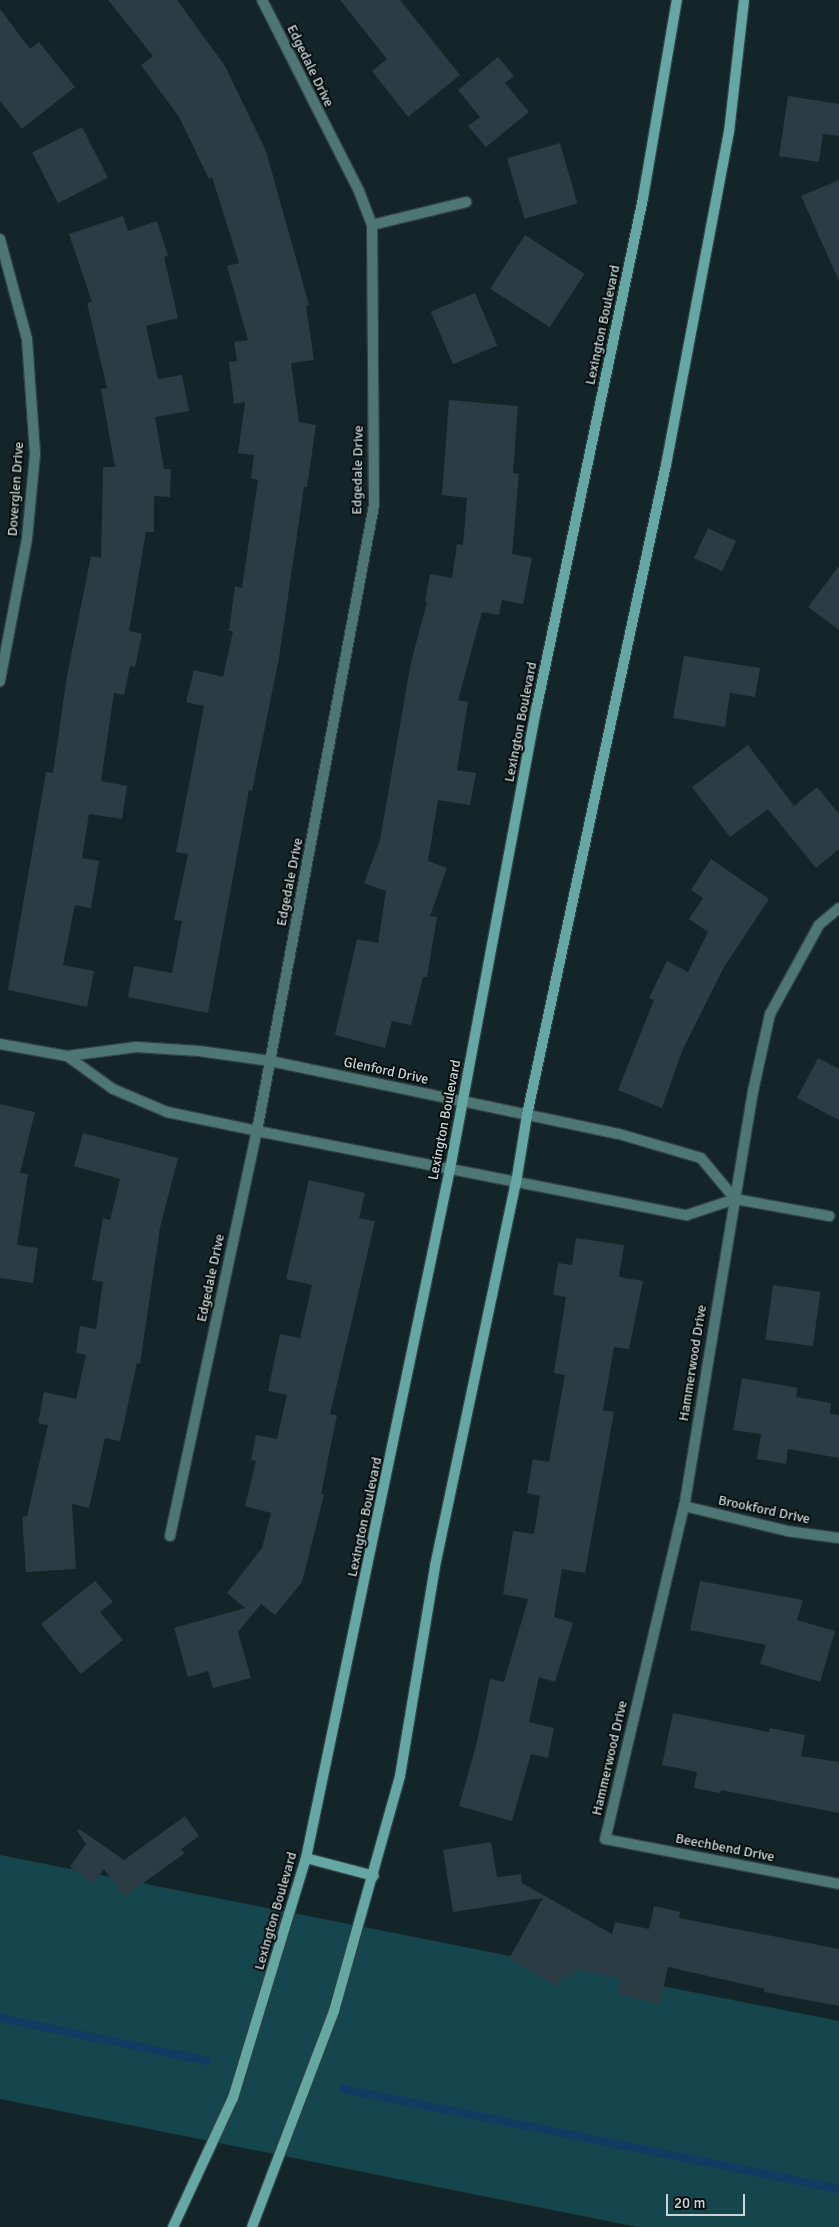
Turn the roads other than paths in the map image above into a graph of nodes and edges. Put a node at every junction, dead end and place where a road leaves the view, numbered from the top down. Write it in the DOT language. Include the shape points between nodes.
graph roads {
  1 [pos="262,0"];
  2 [pos="677,0"];
  3 [pos="744,0"];
  4 [pos="466,202"];
  5 [pos="372,225"];
  6 [pos="0,239"];
  7 [pos="0,681"];
  8 [pos="839,908"];
  9 [pos="0,1044"];
  10 [pos="67,1056"];
  11 [pos="270,1061"];
  12 [pos="462,1101"];
  13 [pos="527,1115"];
  14 [pos="257,1131"];
  15 [pos="450,1168"];
  16 [pos="516,1183"];
  17 [pos="735,1199"];
  18 [pos="829,1216"];
  19 [pos="684,1506"];
  20 [pos="170,1536"];
  21 [pos="839,1538"];
  22 [pos="606,1839"];
  23 [pos="306,1858"];
  24 [pos="374,1876"];
  25 [pos="839,1884"];
  26 [pos="173,2227"];
  27 [pos="252,2227"];
  1 -- 5 [label="street, Edgedale Drive" via="359,191"];
  2 -- 12 [label="street, Lexington Boulevard" via="643,198 537,706"];
  3 -- 13 [label="street" via="729,132 666,465"];
  4 -- 5 [label="street"];
  5 -- 11 [label="street, Edgedale Drive" via="374,505"];
  6 -- 7 [label="street, Doverglen Drive" via="27,339 35,454 28,539"];
  8 -- 17 [label="street, Hammerwood Drive" via="819,925 770,1014"];
  9 -- 10 [label="street, Glenford Drive"];
  10 -- 11 [label="street, Glenford Drive" via="136,1047 199,1051"];
  10 -- 14 [label="street, Glenford Drive" via="113,1088 167,1112"];
  11 -- 12 [label="street, Glenford Drive"];
  11 -- 14 [label="street, Edgedale Drive"];
  12 -- 13 [label="street, Glenford Drive"];
  12 -- 15 [label="street, Lexington Boulevard"];
  13 -- 16 [label="street"];
  13 -- 17 [label="street, Glenford Drive" via="619,1134 701,1158"];
  14 -- 15 [label="street, Glenford Drive"];
  14 -- 20 [label="street, Edgedale Drive"];
  15 -- 16 [label="street, Glenford Drive"];
  15 -- 23 [label="street, Lexington Boulevard"];
  16 -- 17 [label="street, Glenford Drive" via="687,1215"];
  16 -- 24 [label="street" via="435,1566 400,1776"];
  17 -- 18 [label="street, Glenford Drive"];
  17 -- 19 [label="street, Hammerwood Drive"];
  19 -- 21 [label="street, Brookford Drive" via="786,1531"];
  19 -- 22 [label="street, Hammerwood Drive"];
  22 -- 25 [label="street, Beechbend Drive"];
  23 -- 24 [label="street"];
  23 -- 26 [label="street, Lexington Boulevard" via="233,2098"];
  24 -- 27 [label="street" via="334,2011"];
}
